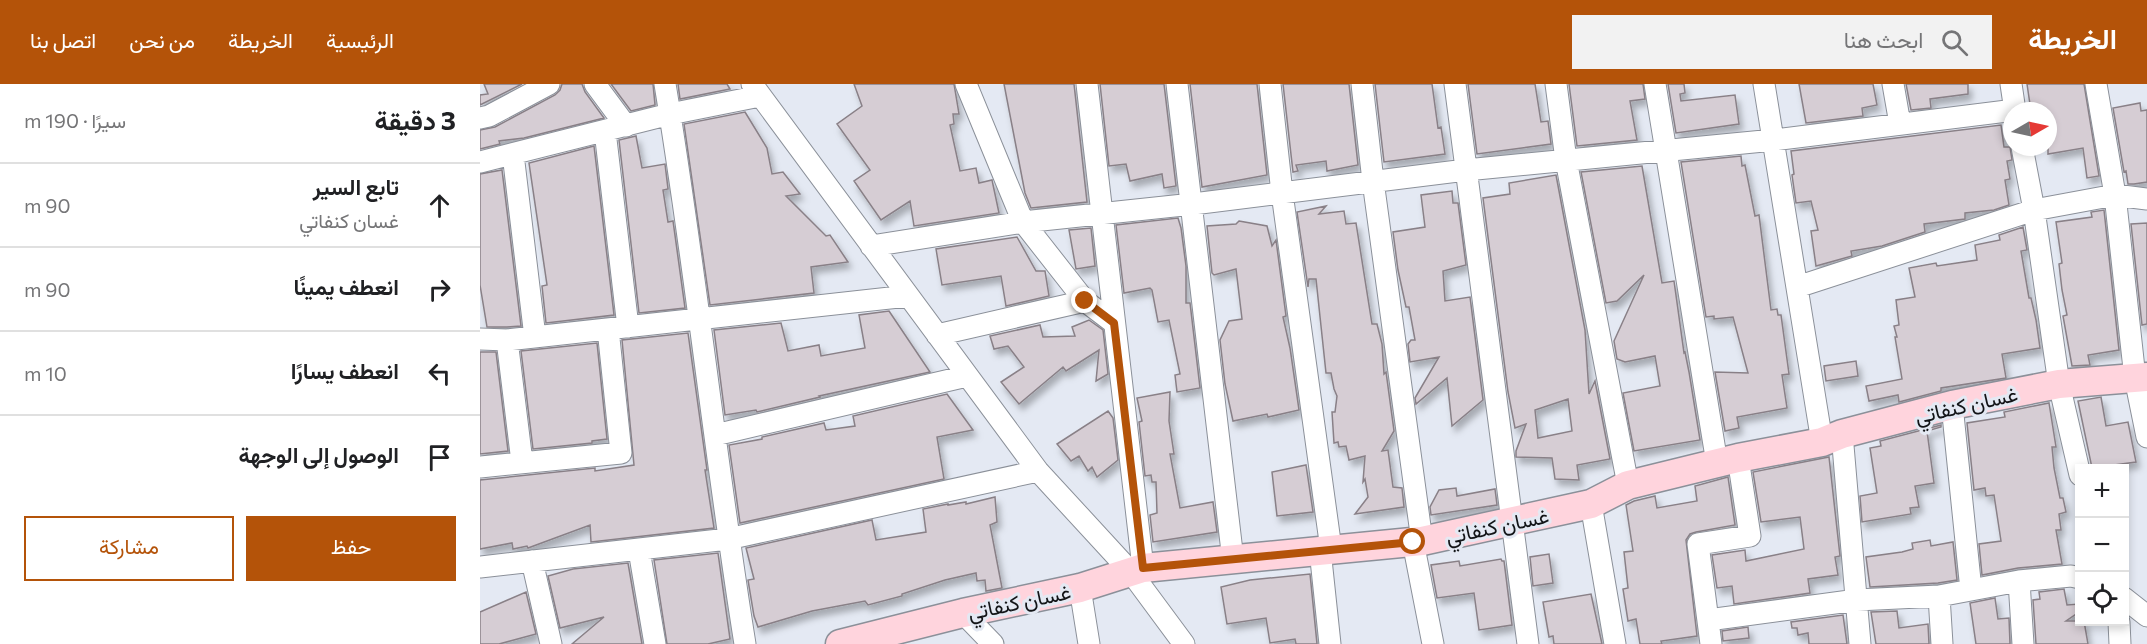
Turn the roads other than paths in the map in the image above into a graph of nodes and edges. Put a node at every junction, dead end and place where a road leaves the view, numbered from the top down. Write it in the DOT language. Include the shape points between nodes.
graph roads {
  1 [pos="549,84"];
  2 [pos="594,84"];
  3 [pos="665,84"];
  4 [pos="966,84"];
  5 [pos="1087,84"];
  6 [pos="1178,84"];
  7 [pos="1270,84"];
  8 [pos="1362,84"];
  9 [pos="1455,84"];
  10 [pos="1556,84"];
  11 [pos="1655,84"];
  12 [pos="1764,84"];
  13 [pos="1893,84"];
  14 [pos="2011,84"];
  15 [pos="2096,84"];
  16 [pos="756,90"];
  17 [pos="2014,102"];
  18 [pos="2003,111"];
  19 [pos="670,114"];
  20 [pos="480,118"];
  21 [pos="1900,124"];
  22 [pos="626,126"];
  23 [pos="605,131"];
  24 [pos="1774,140"];
  25 [pos="1667,152"];
  26 [pos="513,154"];
  27 [pos="2024,156"];
  28 [pos="1566,160"];
  29 [pos="480,162"];
  30 [pos="1466,170"];
  31 [pos="1373,181"];
  32 [pos="1282,193"];
  33 [pos="2115,195"];
  34 [pos="2147,199"];
  35 [pos="1193,204"];
  36 [pos="2034,210"];
  37 [pos="1101,213"];
  38 [pos="1023,222"];
  39 [pos="871,246"];
  40 [pos="1797,287"];
  41 [pos="908,296"];
  42 [pos="1085,301"];
  43 [pos="700,318"];
  44 [pos="1114,323"];
  45 [pos="618,328"];
  46 [pos="937,335"];
  47 [pos="535,337"];
  48 [pos="480,339"];
  49 [pos="507,340"];
  50 [pos="967,376"];
  51 [pos="2141,377"];
  52 [pos="2059,384"];
  53 [pos="1952,405"];
  54 [pos="715,435"];
  55 [pos="2147,437"];
  56 [pos="1832,438"];
  57 [pos="1728,461"];
  58 [pos="522,462"];
  59 [pos="2077,464"];
  60 [pos="480,466"];
  61 [pos="1038,471"];
  62 [pos="1628,485"];
  63 [pos="1591,504"];
  64 [pos="1513,522"];
  65 [pos="728,539"];
  66 [pos="1418,542"];
  67 [pos="639,550"];
  68 [pos="1325,550"];
  69 [pos="1233,560"];
  70 [pos="532,561"];
  71 [pos="480,567"];
  72 [pos="1137,569"];
  73 [pos="2075,577"];
  74 [pos="2019,581"];
  75 [pos="1080,588"];
  76 [pos="1971,590"];
  77 [pos="1939,596"];
  78 [pos="1857,600"];
  79 [pos="2129,602"];
  80 [pos="963,613"];
  81 [pos="2147,616"];
  82 [pos="1708,620"];
  83 [pos="2119,626"];
  84 [pos="1178,640"];
  85 [pos="551,644"];
  86 [pos="655,644"];
  87 [pos="745,644"];
  88 [pos="840,644"];
  89 [pos="993,644"];
  90 [pos="1089,644"];
  91 [pos="1330,644"];
  92 [pos="1433,644"];
  93 [pos="1527,644"];
  94 [pos="1615,644"];
  95 [pos="1711,644"];
  96 [pos="1860,644"];
  97 [pos="1942,644"];
  98 [pos="2023,644"];
  99 [pos="2120,644"];
  1 -- 20 [label="street"];
  2 -- 22 [label="street"];
  3 -- 19 [label="street"];
  4 -- 38 [label="street"];
  5 -- 37 [label="street"];
  6 -- 35 [label="street"];
  7 -- 32 [label="street"];
  8 -- 31 [label="street"];
  9 -- 30 [label="street"];
  10 -- 28 [label="street"];
  11 -- 25 [label="street"];
  12 -- 24 [label="street"];
  13 -- 21 [label="street"];
  14 -- 17 [label="street"];
  15 -- 33 [label="street"];
  16 -- 19 [label="street"];
  16 -- 39 [label="street"];
  18 -- 21 [label="street"];
  19 -- 22 [label="street"];
  19 -- 43 [label="street"];
  21 -- 24 [label="street"];
  22 -- 23 [label="street"];
  23 -- 26 [label="street"];
  23 -- 45 [label="street"];
  24 -- 25 [label="street"];
  24 -- 40 [label="street"];
  25 -- 28 [label="street"];
  25 -- 57 [label="street"];
  26 -- 29 [label="street"];
  26 -- 47 [label="street"];
  27 -- 36 [label="street"];
  28 -- 30 [label="street"];
  28 -- 62 [label="street"];
  30 -- 31 [label="street"];
  30 -- 64 [label="street"];
  31 -- 32 [label="street"];
  31 -- 66 [label="street"];
  32 -- 35 [label="street"];
  32 -- 68 [label="street"];
  33 -- 34 [label="street"];
  33 -- 36 [label="street"];
  33 -- 51 [label="street"];
  35 -- 37 [label="street"];
  35 -- 69 [label="street"];
  36 -- 40 [label="street"];
  36 -- 52 [label="street"];
  37 -- 38 [label="street"];
  37 -- 44 [label="street"];
  38 -- 39 [label="street"];
  38 -- 42 [label="street"];
  39 -- 41 [label="street"];
  40 -- 56 [label="street"];
  41 -- 43 [label="street"];
  41 -- 46 [label="street"];
  42 -- 44 [label="street"];
  42 -- 46 [label="street"];
  43 -- 45 [label="street"];
  43 -- 54 [label="street"];
  44 -- 72 [label="street"];
  45 -- 47 [label="street"];
  45 -- 58 [label="street" via="621,453"];
  46 -- 50 [label="street"];
  47 -- 49 [label="street"];
  48 -- 49 [label="street"];
  49 -- 58 [label="street"];
  50 -- 54 [label="street"];
  50 -- 61 [label="street"];
  51 -- 52 [label="street, غسان كنفاتي"];
  51 -- 55 [label="street"];
  52 -- 53 [label="street, غسان كنفاتي"];
  52 -- 59 [label="street"];
  53 -- 56 [label="street, غسان كنفاتي"];
  53 -- 76 [label="street"];
  54 -- 65 [label="street"];
  56 -- 57 [label="street, غسان كنفاتي"];
  56 -- 78 [label="street"];
  57 -- 62 [label="street, غسان كنفاتي"];
  57 -- 82 [label="street" via="1750,536 1698,544"];
  58 -- 60 [label="street"];
  61 -- 65 [label="street"];
  61 -- 72 [label="street"];
  62 -- 63 [label="street, غسان كنفاتي"];
  63 -- 64 [label="street, غسان كنفاتي"];
  63 -- 94 [label="street"];
  64 -- 66 [label="street, غسان كنفاتي"];
  64 -- 93 [label="street"];
  65 -- 67 [label="street"];
  65 -- 87 [label="street"];
  66 -- 68 [label="street, غسان كنفاتي"];
  66 -- 92 [label="street"];
  67 -- 70 [label="street"];
  67 -- 86 [label="street"];
  68 -- 69 [label="street, غسان كنفاتي"];
  68 -- 91 [label="street"];
  69 -- 72 [label="street, غسان كنفاتي"];
  70 -- 71 [label="street"];
  70 -- 85 [label="street"];
  72 -- 75 [label="street, غسان كنفاتي"];
  72 -- 84 [label="street"];
  73 -- 74 [label="street"];
  74 -- 76 [label="street"];
  74 -- 98 [label="street"];
  75 -- 80 [label="street, غسان كنفاتي"];
  75 -- 90 [label="street"];
  76 -- 77 [label="street"];
  77 -- 78 [label="street"];
  77 -- 97 [label="street"];
  78 -- 82 [label="street"];
  78 -- 96 [label="street"];
  79 -- 81 [label="street"];
  80 -- 88 [label="street, غسان كنفاتي"];
  80 -- 89 [label="street"];
  82 -- 95 [label="street"];
  83 -- 99 [label="street"];
}
